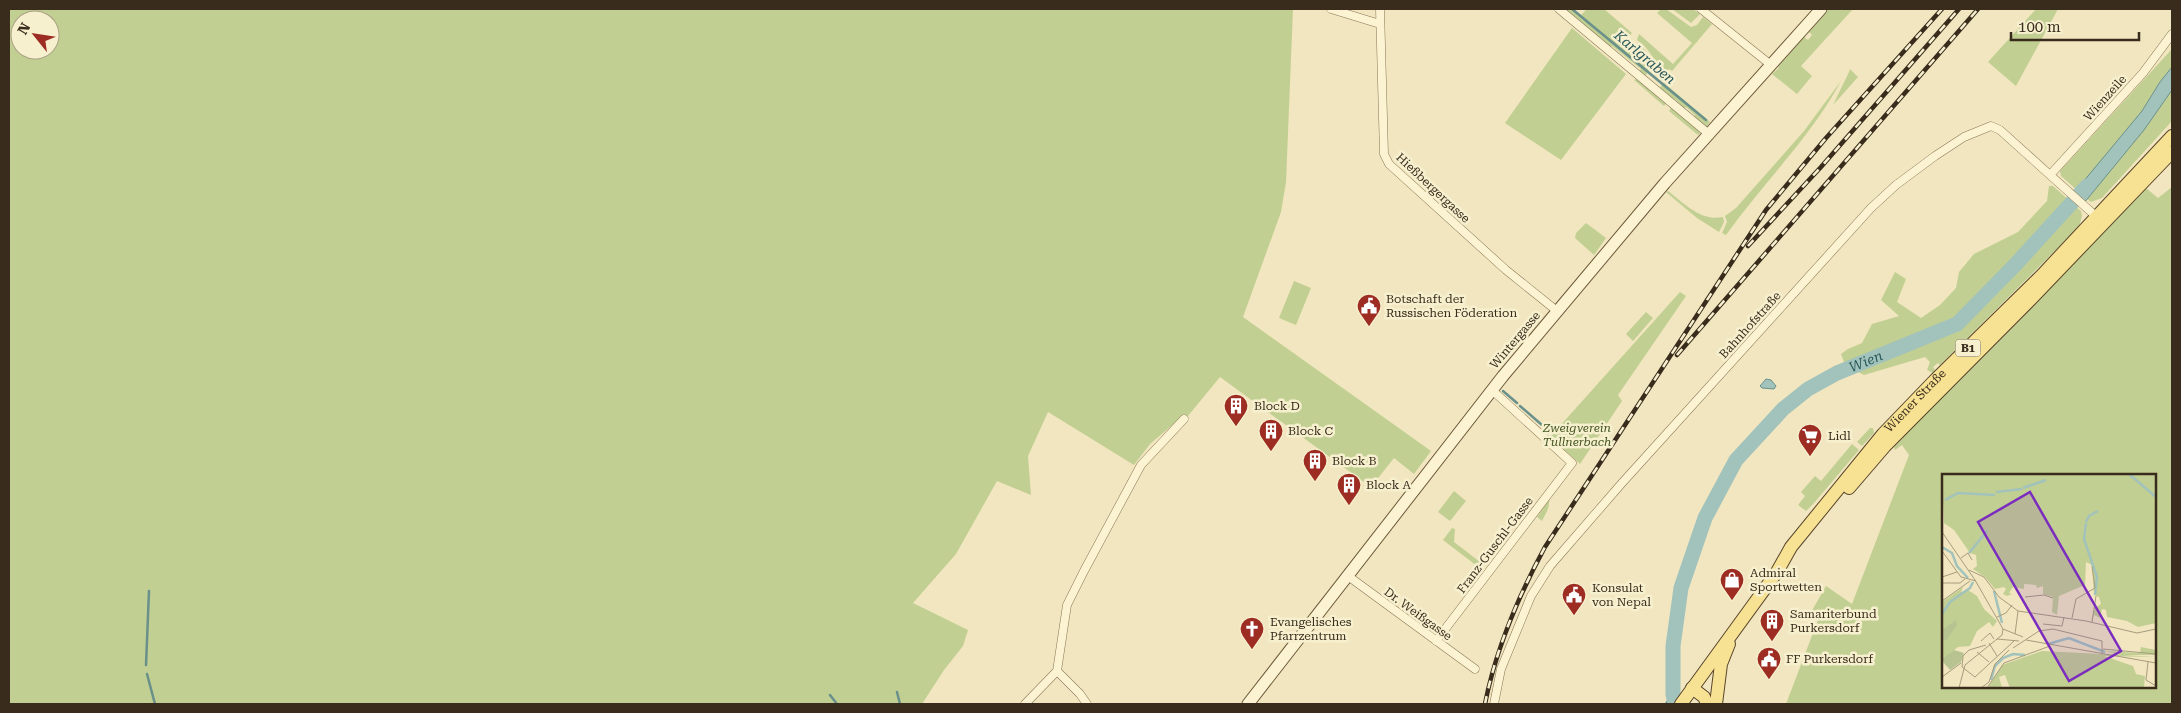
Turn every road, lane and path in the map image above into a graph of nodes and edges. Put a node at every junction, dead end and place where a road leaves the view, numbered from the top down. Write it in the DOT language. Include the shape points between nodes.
graph roads {
  1 [pos="1332,9"];
  2 [pos="1380,9"];
  3 [pos="1559,9"];
  4 [pos="1701,9"];
  5 [pos="1821,9"];
  6 [pos="1380,24"];
  7 [pos="2172,34"];
  8 [pos="1771,65"];
  9 [pos="1710,135"];
  10 [pos="2172,136"];
  11 [pos="2172,152"];
  12 [pos="2050,175"];
  13 [pos="2100,221"];
  14 [pos="1557,312"];
  15 [pos="1492,390"];
  16 [pos="1184,419"];
  17 [pos="1348,576"];
  18 [pos="1738,624"];
  19 [pos="1436,641"];
  20 [pos="1475,669"];
  21 [pos="1056,671"];
  22 [pos="1700,677"];
  23 [pos="1686,696"];
  24 [pos="1713,702"];
  25 [pos="1025,704"];
  26 [pos="1087,704"];
  27 [pos="1248,704"];
  28 [pos="1494,704"];
  1 -- 6 [label="street"];
  2 -- 6 [label="street, Hießbergergasse"];
  3 -- 9 [label="street"];
  4 -- 8 [label="street"];
  5 -- 8 [label="street, Wintergasse"];
  6 -- 14 [label="street, Hießbergergasse" via="1384,154 1389,164"];
  7 -- 12 [label="street, Wienzeile" via="2143,73"];
  8 -- 9 [label="street, Wintergasse"];
  9 -- 14 [label="street, Wintergasse" via="1665,182"];
  10 -- 13 [label="main road, Wiener Straße / B1"];
  11 -- 13 [label="main road, Wiener Straße / B1"];
  12 -- 13 [label="street, Bahnhofstraße"];
  12 -- 28 [label="street, Bahnhofstraße" via="2000,130 1991,126 1964,137 1936,156 1871,208 1550,566 1531,596 1501,669"];
  13 -- 18 [label="main road, Wiener Straße / B1" via="1885,446 1777,572"];
  14 -- 15 [label="street, Wintergasse"];
  15 -- 17 [label="street, Wintergasse"];
  15 -- 19 [label="street, Franz-Guschl-Gasse" via="1572,463"];
  16 -- 21 [label="street" via="1142,466 1084,571 1067,606"];
  17 -- 19 [label="street, Dr. Weißgasse"];
  17 -- 27 [label="street, Wintergasse"];
  18 -- 22 [label="main road, Wiener Straße / B1"];
  18 -- 24 [label="main road" via="1721,664"];
  19 -- 20 [label="street, Dr. Weißgasse"];
  21 -- 25 [label="street"];
  21 -- 26 [label="street"];
  22 -- 23 [label="main road, Wiener Straße / B1"];
  22 -- 24 [label="main road" via="1711,686"];
  23 -- 24 [label="main road" via="1704,697"];
}
